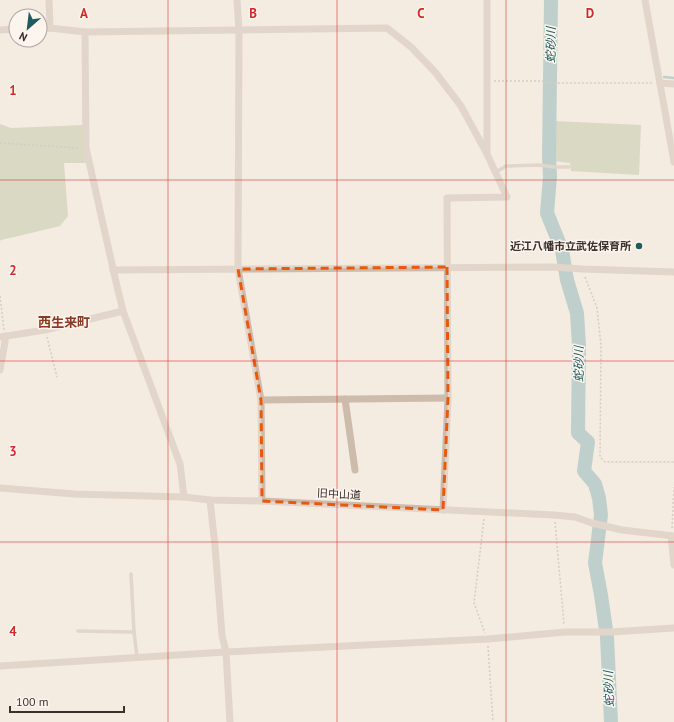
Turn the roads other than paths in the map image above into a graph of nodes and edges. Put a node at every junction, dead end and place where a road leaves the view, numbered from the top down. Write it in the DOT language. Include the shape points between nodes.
graph roads {
  1 [pos="49,0"];
  2 [pos="237,0"];
  3 [pos="487,0"];
  4 [pos="645,0"];
  5 [pos="50,28"];
  6 [pos="239,31"];
  7 [pos="85,32"];
  8 [pos="660,83"];
  9 [pos="674,84"];
  10 [pos="487,154"];
  11 [pos="674,162"];
  12 [pos="569,167"];
  13 [pos="496,172"];
  14 [pos="447,267"];
  15 [pos="113,270"];
  16 [pos="238,270"];
  17 [pos="674,272"];
  18 [pos="123,311"];
  19 [pos="2,336"];
  20 [pos="0,370"];
  21 [pos="448,398"];
  22 [pos="345,399"];
  23 [pos="261,400"];
  24 [pos="355,470"];
  25 [pos="0,488"];
  26 [pos="184,497"];
  27 [pos="210,500"];
  28 [pos="262,501"];
  29 [pos="443,510"];
  30 [pos="673,536"];
  31 [pos="674,565"];
  32 [pos="131,574"];
  33 [pos="674,628"];
  34 [pos="78,631"];
  35 [pos="134,632"];
  36 [pos="226,652"];
  37 [pos="138,658"];
  38 [pos="0,666"];
  39 [pos="230,722"];
  1 -- 5 [label="street"];
  2 -- 6 [label="street"];
  3 -- 10 [label="street"];
  4 -- 8 [label="street"];
  5 -- 7 [label="street"];
  6 -- 7 [label="street"];
  6 -- 10 [label="street" via="387,28 411,47 435,72 461,106"];
  6 -- 16 [label="street"];
  7 -- 15 [label="street" via="86,148"];
  8 -- 9 [label="street"];
  8 -- 11 [label="street"];
  10 -- 13 [label="street"];
  12 -- 13 [label="lane" via="506,166"];
  13 -- 14 [label="street" via="507,197 447,198"];
  14 -- 16 [label="street"];
  14 -- 17 [label="street" via="558,267"];
  14 -- 21 [label="street"];
  15 -- 16 [label="street"];
  15 -- 18 [label="street"];
  16 -- 23 [label="street"];
  18 -- 19 [label="street" via="45,330"];
  18 -- 26 [label="street" via="180,464"];
  19 -- 20 [label="street" via="5,342"];
  21 -- 22 [label="street"];
  21 -- 29 [label="street"];
  22 -- 23 [label="street"];
  22 -- 24 [label="street"];
  23 -- 28 [label="street"];
  25 -- 26 [label="street, 旧中山道" via="74,494"];
  26 -- 27 [label="street, 旧中山道"];
  27 -- 28 [label="street, 旧中山道"];
  27 -- 36 [label="street" via="222,634"];
  28 -- 29 [label="street, 旧中山道"];
  29 -- 30 [label="street, 旧中山道" via="575,517 622,530"];
  30 -- 31 [label="street"];
  32 -- 35 [label="lane"];
  33 -- 36 [label="street"];
  34 -- 35 [label="lane"];
  35 -- 37 [label="lane"];
  36 -- 37 [label="street"];
  36 -- 39 [label="street"];
  37 -- 38 [label="street"];
}
